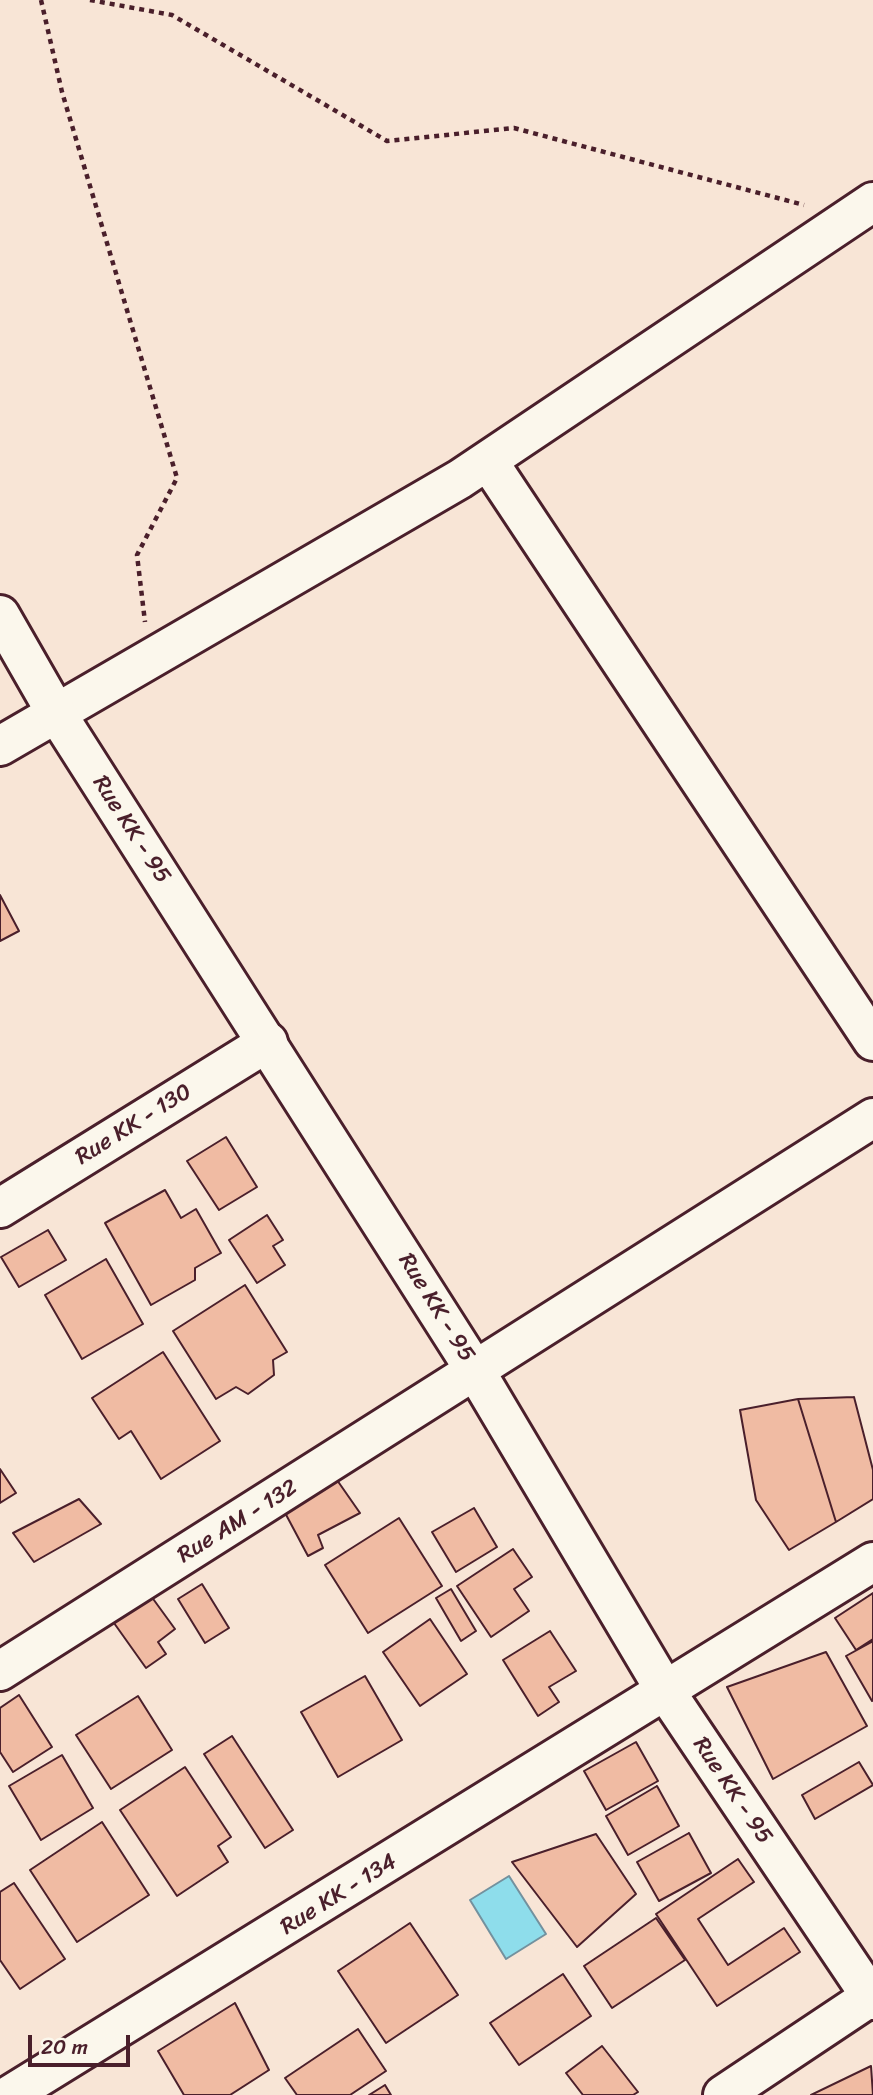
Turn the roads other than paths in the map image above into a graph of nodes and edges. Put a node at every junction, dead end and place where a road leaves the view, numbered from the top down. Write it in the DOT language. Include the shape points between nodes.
graph roads {
  1 [pos="862,209"];
  2 [pos="488,461"];
  3 [pos="0,615"];
  4 [pos="55,711"];
  5 [pos="0,746"];
  6 [pos="873,1041"];
  7 [pos="268,1042"];
  8 [pos="872,1121"];
  9 [pos="0,1208"];
  10 [pos="476,1372"];
  11 [pos="873,1562"];
  12 [pos="0,1671"];
  13 [pos="666,1692"];
  14 [pos="872,1997"];
  15 [pos="10,2095"];
  16 [pos="723,2095"];
  1 -- 2 [label="street"];
  2 -- 4 [label="street"];
  2 -- 6 [label="street"];
  3 -- 4 [label="street, Rue KK - 95"];
  4 -- 5 [label="street"];
  4 -- 7 [label="street, Rue KK - 95"];
  7 -- 9 [label="street, Rue KK - 130"];
  7 -- 10 [label="street, Rue KK - 95"];
  8 -- 10 [label="street, Rue AM - 132"];
  10 -- 12 [label="street, Rue AM - 132"];
  10 -- 13 [label="street, Rue KK - 95"];
  11 -- 13 [label="street, Rue KK - 134"];
  13 -- 14 [label="street, Rue KK - 95"];
  13 -- 15 [label="street, Rue KK - 134"];
  14 -- 16 [label="street"];
}
